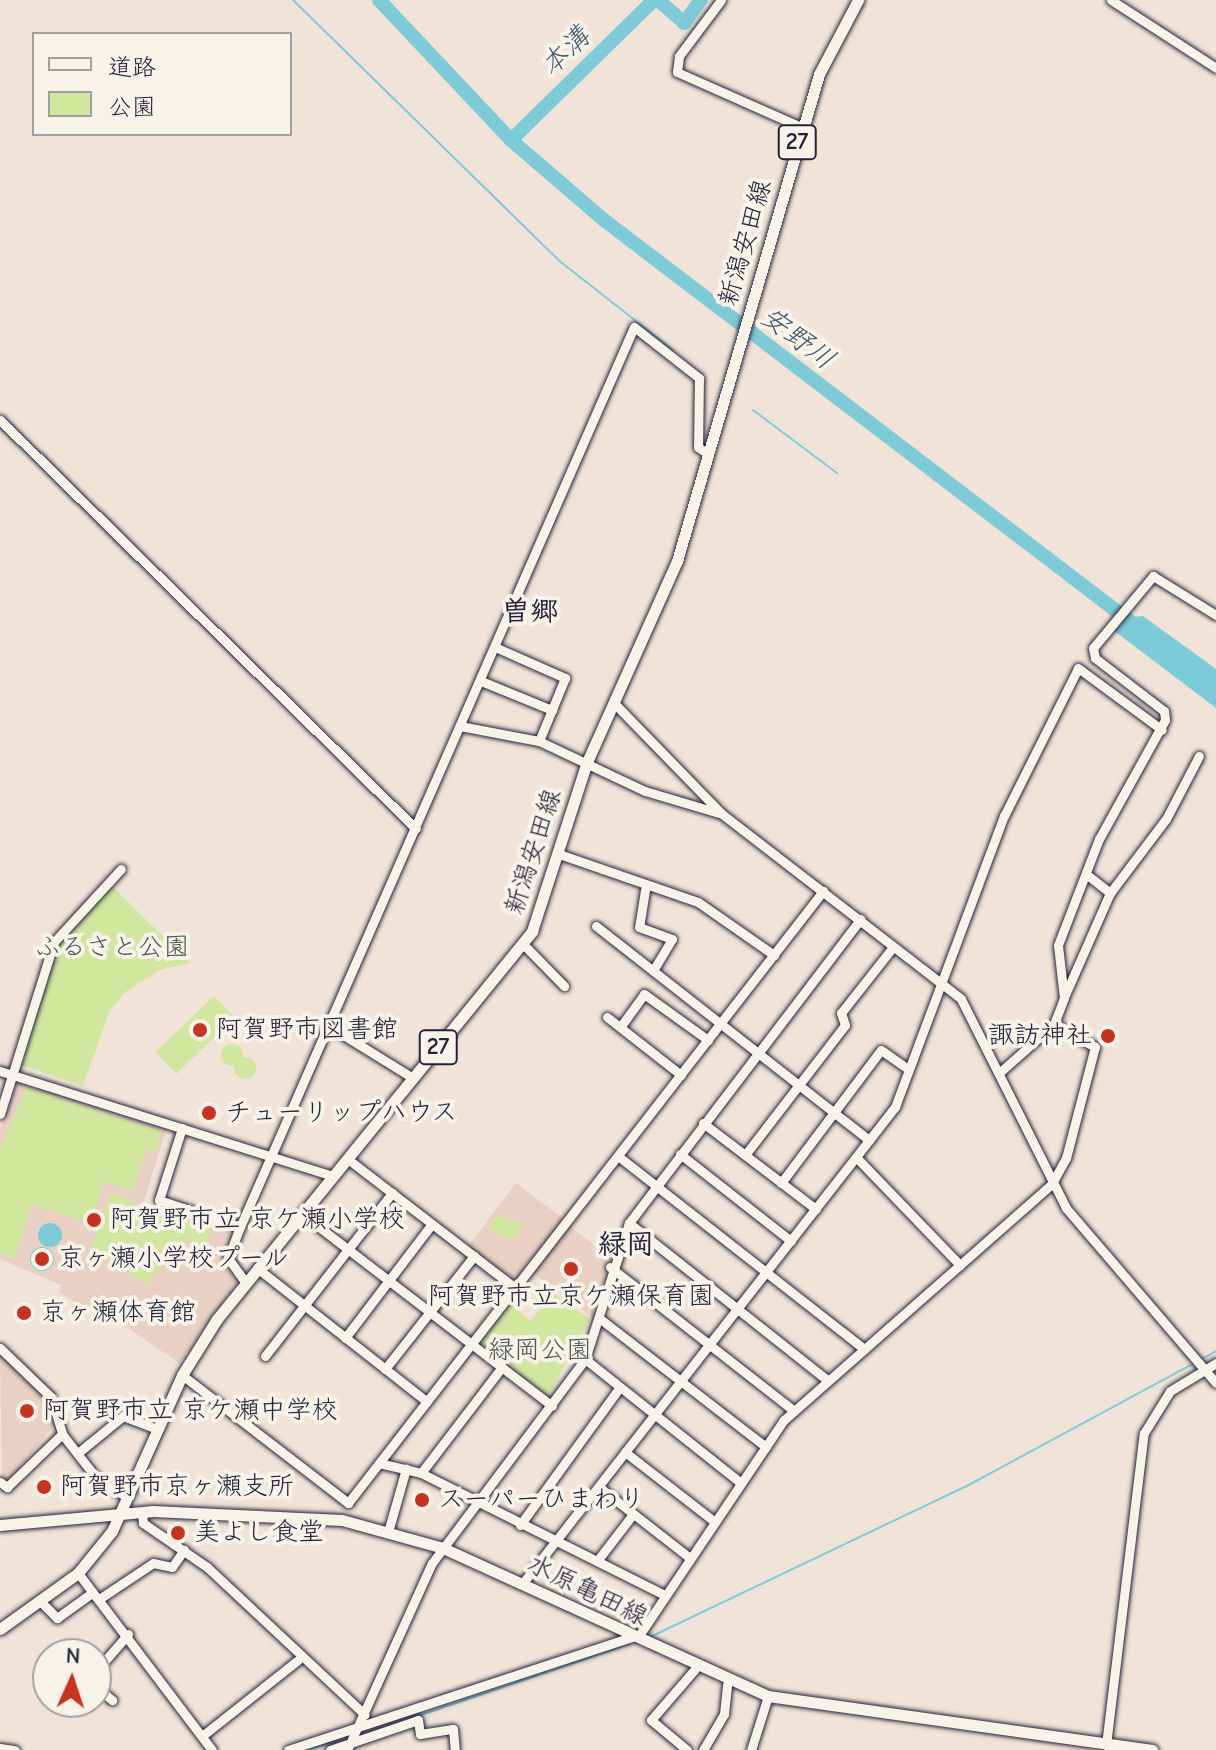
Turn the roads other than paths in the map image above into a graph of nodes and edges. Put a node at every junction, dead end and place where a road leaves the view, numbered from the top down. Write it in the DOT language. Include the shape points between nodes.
graph roads {
  1 [pos="721,0"];
  2 [pos="858,0"];
  3 [pos="1111,0"];
  4 [pos="1216,68"];
  5 [pos="801,127"];
  6 [pos="0,420"];
  7 [pos="708,454"];
  8 [pos="1216,615"];
  9 [pos="495,647"];
  10 [pos="481,681"];
  11 [pos="613,702"];
  12 [pos="552,710"];
  13 [pos="460,726"];
  14 [pos="1162,730"];
  15 [pos="539,741"];
  16 [pos="1199,756"];
  17 [pos="587,762"];
  18 [pos="722,814"];
  19 [pos="416,829"];
  20 [pos="559,854"];
  21 [pos="121,869"];
  22 [pos="1086,874"];
  23 [pos="645,890"];
  24 [pos="823,891"];
  25 [pos="1110,893"];
  26 [pos="861,919"];
  27 [pos="596,926"];
  28 [pos="523,944"];
  29 [pos="893,947"];
  30 [pos="774,955"];
  31 [pos="653,971"];
  32 [pos="940,982"];
  33 [pos="564,986"];
  34 [pos="1064,998"];
  35 [pos="607,1017"];
  36 [pos="721,1023"];
  37 [pos="1054,1024"];
  38 [pos="329,1026"];
  39 [pos="621,1026"];
  40 [pos="708,1040"];
  41 [pos="758,1052"];
  42 [pos="907,1068"];
  43 [pos="0,1071"];
  44 [pos="999,1073"];
  45 [pos="12,1075"];
  46 [pos="681,1075"];
  47 [pos="413,1078"];
  48 [pos="799,1085"];
  49 [pos="834,1112"];
  50 [pos="0,1114"];
  51 [pos="703,1123"];
  52 [pos="182,1128"];
  53 [pos="869,1140"];
  54 [pos="680,1154"];
  55 [pos="272,1155"];
  56 [pos="745,1155"];
  57 [pos="618,1156"];
  58 [pos="856,1157"];
  59 [pos="349,1160"];
  60 [pos="333,1176"];
  61 [pos="781,1183"];
  62 [pos="1051,1185"];
  63 [pos="655,1186"];
  64 [pos="392,1193"];
  65 [pos="816,1209"];
  66 [pos="302,1214"];
  67 [pos="629,1223"];
  68 [pos="432,1224"];
  69 [pos="240,1227"];
  70 [pos="791,1241"];
  71 [pos="347,1249"];
  72 [pos="474,1256"];
  73 [pos="960,1265"];
  74 [pos="610,1267"];
  75 [pos="257,1268"];
  76 [pos="764,1273"];
  77 [pos="388,1280"];
  78 [pos="246,1283"];
  79 [pos="515,1288"];
  80 [pos="304,1306"];
  81 [pos="736,1309"];
  82 [pos="431,1313"];
  83 [pos="599,1318"];
  84 [pos="345,1338"];
  85 [pos="472,1344"];
  86 [pos="709,1344"];
  87 [pos="0,1348"];
  88 [pos="864,1349"];
  89 [pos="265,1356"];
  90 [pos="585,1359"];
  91 [pos="1216,1363"];
  92 [pos="502,1367"];
  93 [pos="385,1369"];
  94 [pos="1205,1369"];
  95 [pos="182,1375"];
  96 [pos="682,1379"];
  97 [pos="827,1380"];
  98 [pos="1216,1383"];
  99 [pos="620,1387"];
  100 [pos="427,1402"];
  101 [pos="552,1406"];
  102 [pos="793,1410"];
  103 [pos="654,1414"];
  104 [pos="157,1429"];
  105 [pos="62,1434"];
  106 [pos="766,1447"];
  107 [pos="79,1452"];
  108 [pos="625,1452"];
  109 [pos="379,1463"];
  110 [pos="406,1469"];
  111 [pos="421,1473"];
  112 [pos="0,1482"];
  113 [pos="741,1483"];
  114 [pos="599,1487"];
  115 [pos="126,1496"];
  116 [pos="473,1504"];
  117 [pos="142,1512"];
  118 [pos="633,1514"];
  119 [pos="119,1515"];
  120 [pos="715,1522"];
  121 [pos="0,1525"];
  122 [pos="520,1525"];
  123 [pos="388,1532"];
  124 [pos="554,1540"];
  125 [pos="443,1548"];
  126 [pos="184,1550"];
  127 [pos="690,1558"];
  128 [pos="597,1561"];
  129 [pos="78,1573"];
  130 [pos="522,1584"];
  131 [pos="665,1595"];
  132 [pos="96,1596"];
  133 [pos="41,1602"];
  134 [pos="0,1629"];
  135 [pos="128,1634"];
  136 [pos="633,1638"];
  137 [pos="112,1652"];
  138 [pos="298,1660"];
  139 [pos="695,1669"];
  140 [pos="727,1684"];
  141 [pos="768,1696"];
  142 [pos="365,1715"];
  143 [pos="357,1728"];
  144 [pos="202,1736"];
  145 [pos="1106,1745"];
  146 [pos="349,1747"];
  147 [pos="0,1748"];
  148 [pos="15,1750"];
  149 [pos="212,1750"];
  150 [pos="288,1750"];
  151 [pos="330,1750"];
  152 [pos="455,1750"];
  153 [pos="687,1750"];
  154 [pos="703,1750"];
  155 [pos="751,1750"];
  156 [pos="1152,1750"];
  1 -- 5 [label="street" via="679,56 677,72"];
  2 -- 5 [label="main road, 新潟安田線 / 27" via="819,74"];
  3 -- 4 [label="street"];
  5 -- 7 [label="main road, 新潟安田線 / 27"];
  6 -- 19 [label="street"];
  7 -- 9 [label="street" via="698,447 699,378 634,327"];
  7 -- 11 [label="main road, 新潟安田線 / 27" via="664,595"];
  8 -- 14 [label="street" via="1147,578 1093,648 1164,711"];
  9 -- 10 [label="street"];
  9 -- 12 [label="street" via="565,678"];
  10 -- 12 [label="street"];
  10 -- 13 [label="street"];
  11 -- 17 [label="main road, 新潟安田線 / 27"];
  11 -- 18 [label="street"];
  12 -- 15 [label="street"];
  13 -- 15 [label="street"];
  13 -- 19 [label="street"];
  14 -- 22 [label="street"];
  14 -- 32 [label="street" via="1078,668 1004,816"];
  15 -- 17 [label="street"];
  16 -- 25 [label="street" via="1166,819"];
  17 -- 18 [label="street" via="645,791"];
  17 -- 20 [label="main road, 新潟安田線 / 27"];
  18 -- 24 [label="street"];
  19 -- 38 [label="street"];
  20 -- 23 [label="street"];
  20 -- 28 [label="main road, 新潟安田線 / 27"];
  21 -- 45 [label="street" via="54,942"];
  22 -- 25 [label="street"];
  22 -- 34 [label="street" via="1058,945"];
  23 -- 30 [label="street" via="698,902"];
  23 -- 31 [label="street" via="639,927 672,939"];
  24 -- 26 [label="street"];
  24 -- 30 [label="street"];
  25 -- 34 [label="street"];
  26 -- 29 [label="street"];
  26 -- 41 [label="street"];
  27 -- 31 [label="street"];
  28 -- 33 [label="street"];
  28 -- 47 [label="main road, 新潟安田線 / 27"];
  29 -- 32 [label="street"];
  29 -- 48 [label="street" via="841,1013 845,1025"];
  30 -- 36 [label="street"];
  31 -- 36 [label="street"];
  32 -- 42 [label="street"];
  32 -- 44 [label="street" via="961,999"];
  34 -- 37 [label="street"];
  35 -- 39 [label="street"];
  36 -- 40 [label="street"];
  36 -- 41 [label="street"];
  37 -- 44 [label="street"];
  37 -- 62 [label="street" via="1095,1047 1066,1158"];
  38 -- 47 [label="street"];
  38 -- 55 [label="street"];
  39 -- 40 [label="street" via="644,994"];
  39 -- 46 [label="street"];
  40 -- 46 [label="street"];
  41 -- 48 [label="street"];
  41 -- 51 [label="street"];
  42 -- 49 [label="street" via="881,1050"];
  42 -- 53 [label="street" via="895,1107"];
  43 -- 45 [label="street"];
  44 -- 62 [label="street"];
  45 -- 50 [label="street"];
  45 -- 52 [label="street"];
  46 -- 57 [label="street"];
  47 -- 59 [label="main road, 新潟安田線 / 27"];
  48 -- 49 [label="street"];
  48 -- 56 [label="street"];
  49 -- 53 [label="street"];
  49 -- 61 [label="street"];
  51 -- 54 [label="street"];
  51 -- 56 [label="street"];
  52 -- 55 [label="street"];
  52 -- 69 [label="street" via="159,1200"];
  53 -- 58 [label="street"];
  54 -- 63 [label="street"];
  54 -- 70 [label="street"];
  55 -- 60 [label="street"];
  55 -- 69 [label="street"];
  56 -- 61 [label="street"];
  57 -- 63 [label="street"];
  57 -- 79 [label="street"];
  58 -- 65 [label="street"];
  58 -- 73 [label="street"];
  59 -- 60 [label="main road, 新潟安田線 / 27"];
  59 -- 64 [label="street"];
  60 -- 66 [label="main road, 新潟安田線 / 27"];
  61 -- 65 [label="street"];
  62 -- 73 [label="street"];
  62 -- 94 [label="street"];
  63 -- 67 [label="street"];
  63 -- 76 [label="street"];
  64 -- 68 [label="street"];
  64 -- 71 [label="street"];
  65 -- 70 [label="street"];
  66 -- 71 [label="street"];
  66 -- 75 [label="main road, 新潟安田線 / 27"];
  67 -- 74 [label="street"];
  67 -- 81 [label="street"];
  68 -- 72 [label="street"];
  68 -- 77 [label="street"];
  69 -- 78 [label="street" via="228,1258"];
  70 -- 76 [label="street"];
  71 -- 77 [label="street"];
  71 -- 80 [label="street"];
  72 -- 79 [label="street"];
  72 -- 82 [label="street"];
  73 -- 88 [label="street"];
  74 -- 83 [label="street"];
  74 -- 86 [label="street"];
  75 -- 78 [label="main road, 新潟安田線 / 27"];
  75 -- 80 [label="street"];
  76 -- 81 [label="street"];
  76 -- 88 [label="street"];
  77 -- 82 [label="street"];
  77 -- 84 [label="street"];
  78 -- 95 [label="main road, 新潟安田線 / 27"];
  79 -- 85 [label="street"];
  80 -- 84 [label="street"];
  80 -- 89 [label="street"];
  81 -- 86 [label="street"];
  81 -- 97 [label="street"];
  82 -- 85 [label="street"];
  82 -- 93 [label="street"];
  83 -- 90 [label="street"];
  83 -- 96 [label="street"];
  84 -- 93 [label="street"];
  85 -- 92 [label="street"];
  85 -- 100 [label="street"];
  86 -- 96 [label="street"];
  86 -- 102 [label="street"];
  87 -- 105 [label="street" via="51,1397"];
  88 -- 97 [label="street"];
  90 -- 99 [label="street"];
  90 -- 101 [label="street"];
  91 -- 94 [label="street"];
  92 -- 101 [label="street"];
  92 -- 111 [label="street"];
  93 -- 100 [label="street"];
  94 -- 98 [label="street"];
  94 -- 145 [label="street" via="1160,1401 1144,1433"];
  95 -- 104 [label="main road, 新潟安田線 / 27"];
  95 -- 109 [label="street" via="348,1503"];
  96 -- 103 [label="street"];
  96 -- 106 [label="street"];
  97 -- 102 [label="street"];
  99 -- 103 [label="street"];
  99 -- 122 [label="street"];
  100 -- 109 [label="street"];
  101 -- 116 [label="street"];
  102 -- 106 [label="street"];
  103 -- 108 [label="street"];
  103 -- 113 [label="street"];
  104 -- 107 [label="street" via="123,1416"];
  104 -- 115 [label="main road, 新潟安田線 / 27"];
  105 -- 107 [label="street"];
  105 -- 112 [label="street" via="7,1487"];
  106 -- 113 [label="street"];
  107 -- 115 [label="street" via="98,1480"];
  108 -- 114 [label="street"];
  108 -- 120 [label="street"];
  109 -- 110 [label="street"];
  110 -- 111 [label="street"];
  110 -- 123 [label="street"];
  111 -- 116 [label="street"];
  113 -- 120 [label="street"];
  114 -- 118 [label="street"];
  114 -- 124 [label="street"];
  115 -- 119 [label="main road, 新潟安田線 / 27"];
  116 -- 122 [label="street"];
  116 -- 125 [label="street"];
  117 -- 119 [label="main road, 水原亀田線"];
  117 -- 123 [label="main road, 水原亀田線" via="298,1514"];
  117 -- 126 [label="street" via="143,1523"];
  118 -- 127 [label="street"];
  118 -- 128 [label="street"];
  119 -- 121 [label="main road, 水原亀田線"];
  119 -- 129 [label="main road, 新潟安田線 / 27"];
  120 -- 127 [label="street"];
  122 -- 124 [label="street"];
  123 -- 125 [label="main road, 水原亀田線"];
  124 -- 128 [label="street"];
  124 -- 130 [label="street"];
  125 -- 130 [label="main road, 水原亀田線"];
  125 -- 142 [label="street"];
  126 -- 132 [label="street" via="172,1567 153,1563"];
  126 -- 138 [label="street"];
  127 -- 131 [label="street"];
  128 -- 131 [label="street"];
  129 -- 132 [label="street"];
  129 -- 133 [label="main road, 新潟安田線 / 27"];
  130 -- 136 [label="main road, 水原亀田線"];
  131 -- 136 [label="street"];
  132 -- 133 [label="street" via="57,1618"];
  132 -- 135 [label="street"];
  133 -- 134 [label="main road, 新潟安田線 / 27"];
  135 -- 137 [label="street"];
  135 -- 144 [label="street"];
  136 -- 139 [label="main road, 水原亀田線"];
  136 -- 143 [label="street"];
  138 -- 142 [label="street"];
  138 -- 144 [label="street"];
  139 -- 140 [label="main road, 水原亀田線"];
  139 -- 153 [label="street" via="651,1720"];
  140 -- 141 [label="main road, 水原亀田線"];
  140 -- 154 [label="street" via="724,1714"];
  141 -- 145 [label="main road, 水原亀田線"];
  141 -- 155 [label="street"];
  142 -- 143 [label="street"];
  143 -- 146 [label="street"];
  143 -- 150 [label="street"];
  144 -- 149 [label="street"];
  145 -- 156 [label="main road, 水原亀田線"];
  146 -- 151 [label="street"];
  146 -- 152 [label="street" via="418,1720 420,1734 453,1729"];
  147 -- 148 [label="street"];
}
